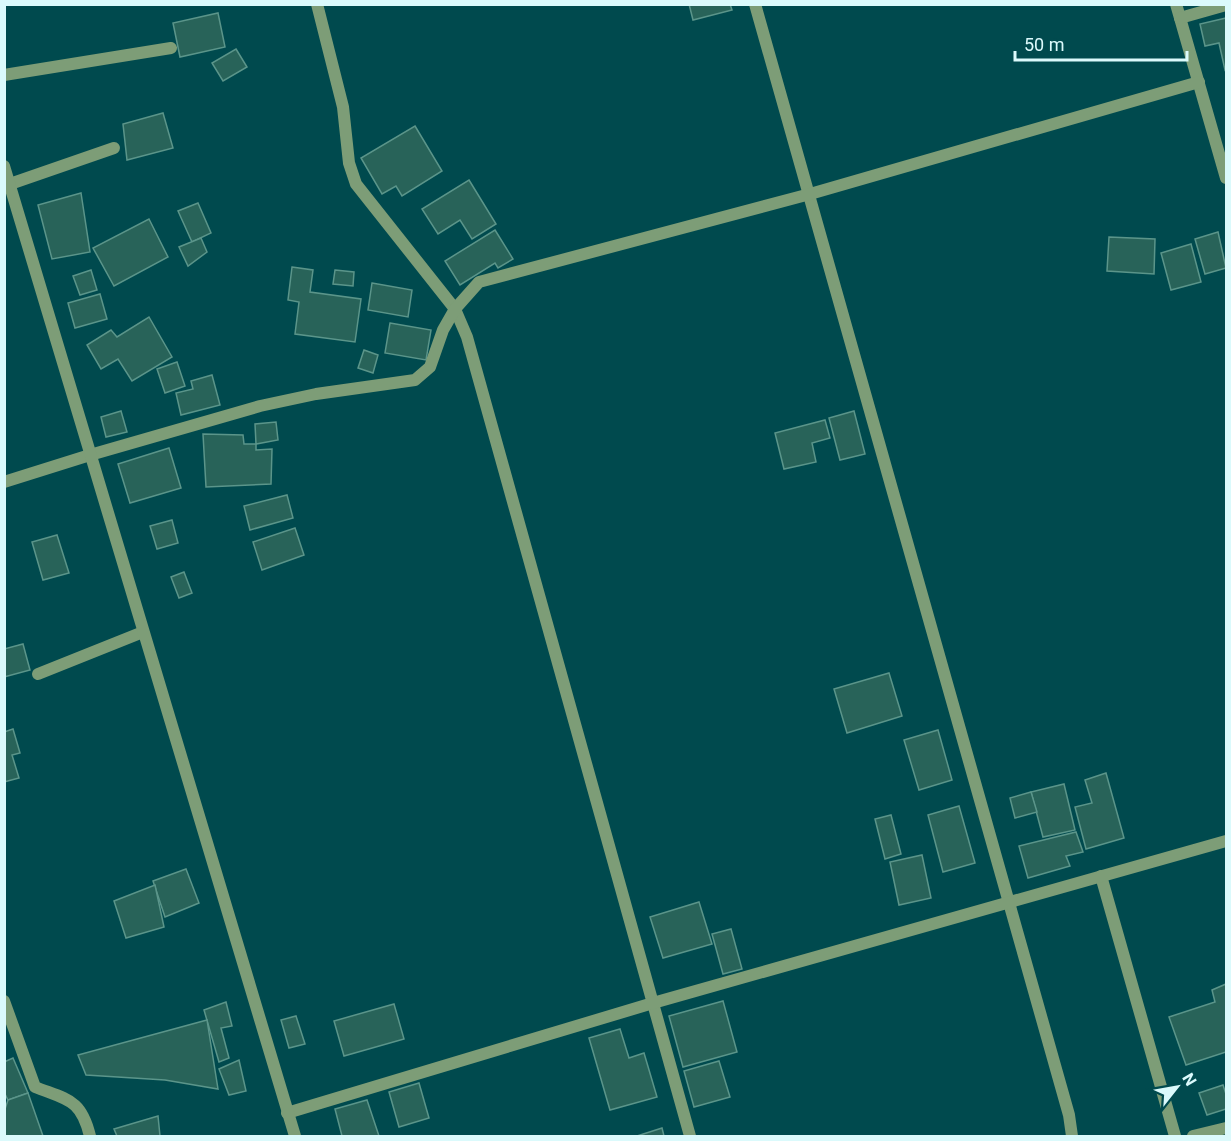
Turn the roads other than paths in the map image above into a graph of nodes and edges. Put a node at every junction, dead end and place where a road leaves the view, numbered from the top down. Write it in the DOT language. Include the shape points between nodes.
graph roads {
  1 [pos="317,4"];
  2 [pos="755,4"];
  3 [pos="1176,4"];
  4 [pos="1227,5"];
  5 [pos="1180,18"];
  6 [pos="171,48"];
  7 [pos="4,75"];
  8 [pos="1199,82"];
  9 [pos="114,148"];
  10 [pos="4,166"];
  11 [pos="1227,178"];
  12 [pos="10,184"];
  13 [pos="810,194"];
  14 [pos="455,309"];
  15 [pos="90,455"];
  16 [pos="4,482"];
  17 [pos="143,632"];
  18 [pos="38,674"];
  19 [pos="1227,841"];
  20 [pos="1101,876"];
  21 [pos="1010,901"];
  22 [pos="4,1001"];
  23 [pos="652,1003"];
  24 [pos="287,1113"];
  25 [pos="1227,1128"];
  26 [pos="90,1137"];
  27 [pos="295,1137"];
  28 [pos="690,1137"];
  29 [pos="1072,1137"];
  30 [pos="1175,1137"];
  31 [pos="1192,1137"];
  1 -- 14 [label="street" via="343,107 348,163 356,183"];
  2 -- 13 [label="street"];
  3 -- 5 [label="street"];
  4 -- 5 [label="street"];
  5 -- 8 [label="street"];
  6 -- 7 [label="street"];
  8 -- 11 [label="street"];
  8 -- 13 [label="street"];
  9 -- 12 [label="street"];
  10 -- 12 [label="street"];
  12 -- 15 [label="street"];
  13 -- 14 [label="street" via="479,282"];
  13 -- 21 [label="street"];
  14 -- 15 [label="street" via="430,368 415,380 260,406"];
  14 -- 23 [label="street" via="467,337"];
  15 -- 16 [label="street"];
  15 -- 17 [label="street"];
  17 -- 18 [label="street"];
  17 -- 24 [label="street"];
  19 -- 20 [label="street"];
  20 -- 21 [label="street"];
  20 -- 30 [label="street"];
  21 -- 23 [label="street"];
  21 -- 29 [label="street"];
  22 -- 26 [label="street" via="35,1087 73,1101 86,1119"];
  23 -- 24 [label="street"];
  23 -- 28 [label="street"];
  24 -- 27 [label="street"];
  25 -- 31 [label="street"];
}
